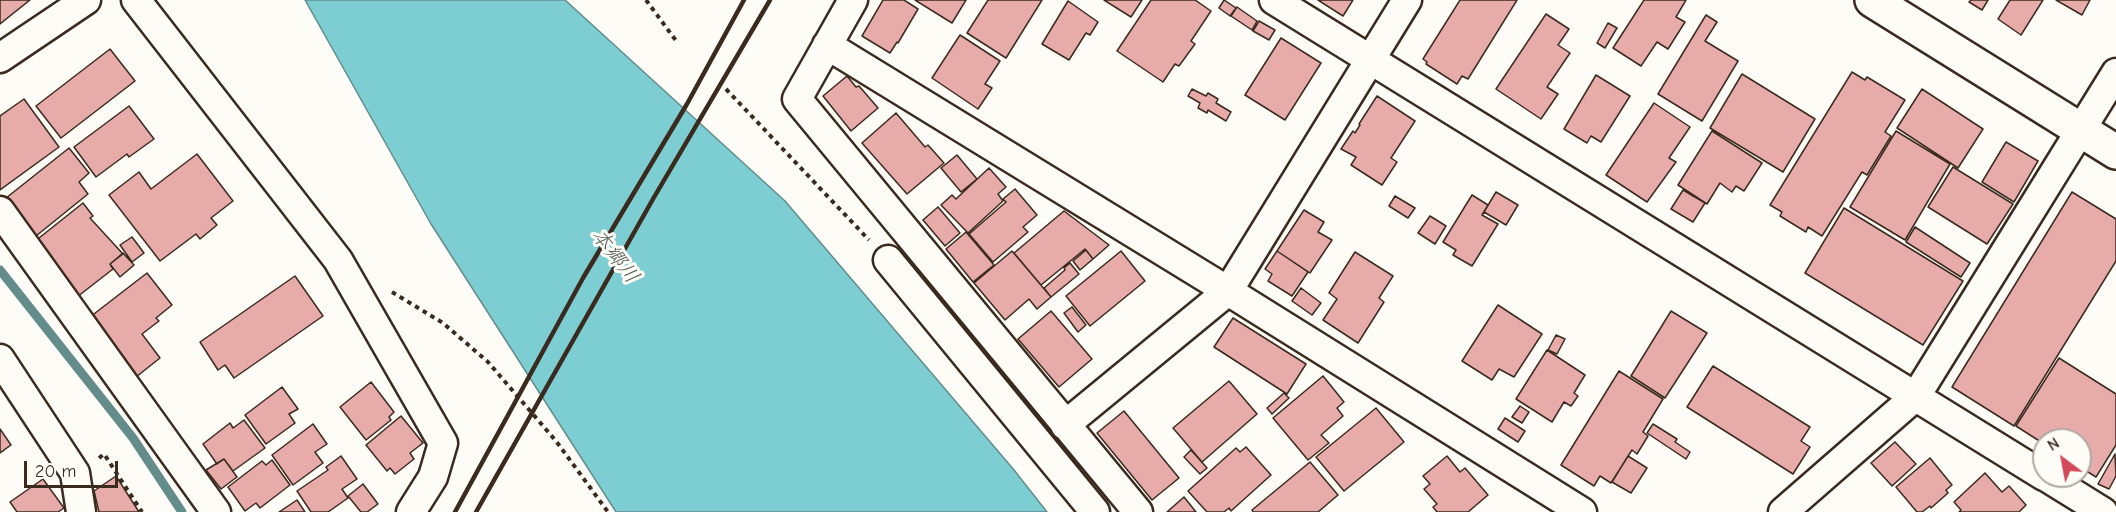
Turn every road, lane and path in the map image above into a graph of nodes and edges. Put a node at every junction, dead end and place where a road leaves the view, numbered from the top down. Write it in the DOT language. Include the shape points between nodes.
graph roads {
  1 [pos="86,0"];
  2 [pos="136,0"];
  3 [pos="645,0"];
  4 [pos="853,0"];
  5 [pos="1274,0"];
  6 [pos="1407,0"];
  7 [pos="1872,0"];
  8 [pos="677,42"];
  9 [pos="827,45"];
  10 [pos="0,58"];
  11 [pos="1370,60"];
  12 [pos="2116,73"];
  13 [pos="726,89"];
  14 [pos="2080,129"];
  15 [pos="2116,152"];
  16 [pos="0,211"];
  17 [pos="888,260"];
  18 [pos="386,289"];
  19 [pos="1228,291"];
  20 [pos="0,359"];
  21 [pos="1916,396"];
  22 [pos="1065,425"];
  23 [pos="2032,468"];
  24 [pos="75,472"];
  25 [pos="2064,488"];
  26 [pos="81,512"];
  27 [pos="142,512"];
  28 [pos="216,512"];
  29 [pos="411,512"];
  30 [pos="608,512"];
  31 [pos="1095,512"];
  32 [pos="1138,512"];
  33 [pos="1582,512"];
  34 [pos="1784,512"];
  35 [pos="2103,512"];
  1 -- 10 [label="street"];
  2 -- 29 [label="street" via="338,260 443,443 433,477"];
  3 -- 8 [label="path"];
  4 -- 9 [label="street"];
  5 -- 11 [label="street"];
  6 -- 11 [label="street"];
  7 -- 14 [label="street"];
  9 -- 19 [label="street"];
  9 -- 22 [label="street" via="796,99"];
  11 -- 19 [label="street"];
  11 -- 21 [label="street"];
  12 -- 14 [label="street"];
  13 -- 17 [label="path"];
  14 -- 15 [label="street"];
  14 -- 21 [label="street"];
  16 -- 28 [label="street"];
  17 -- 31 [label="street"];
  18 -- 30 [label="path" via="443,323 488,362 556,441"];
  19 -- 22 [label="street"];
  19 -- 33 [label="street"];
  20 -- 24 [label="street"];
  21 -- 23 [label="street"];
  21 -- 34 [label="street"];
  22 -- 32 [label="street"];
  24 -- 26 [label="street"];
  24 -- 27 [label="path" via="104,454"];
  25 -- 35 [label="street"];
}
